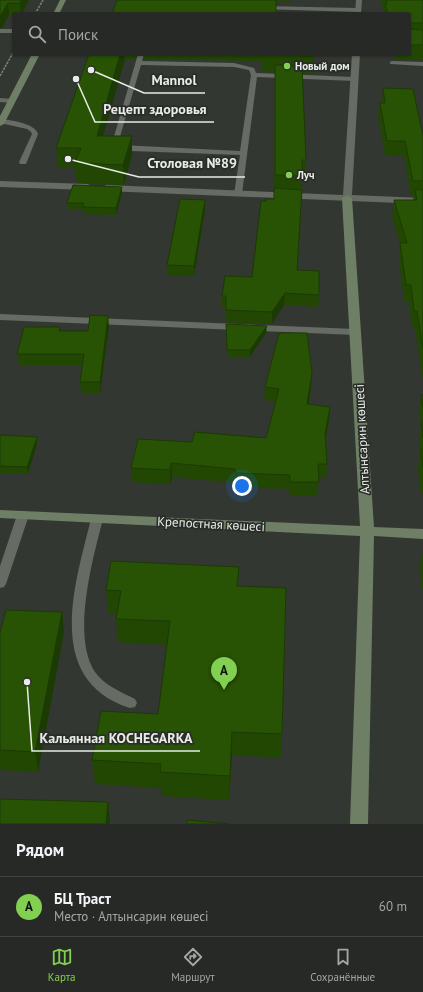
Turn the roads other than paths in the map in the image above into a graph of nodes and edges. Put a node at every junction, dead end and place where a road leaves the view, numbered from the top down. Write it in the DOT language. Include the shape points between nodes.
graph roads {
  1 [pos="63,0"];
  2 [pos="359,0"];
  3 [pos="254,8"];
  4 [pos="57,12"];
  5 [pos="358,12"];
  6 [pos="0,31"];
  7 [pos="12,31"];
  8 [pos="35,56"];
  9 [pos="140,56"];
  10 [pos="356,56"];
  11 [pos="138,63"];
  12 [pos="392,63"];
  13 [pos="423,64"];
  14 [pos="254,75"];
  15 [pos="354,79"];
  16 [pos="0,100"];
  17 [pos="12,101"];
  18 [pos="1,122"];
  19 [pos="244,153"];
  20 [pos="23,162"];
  21 [pos="0,184"];
  22 [pos="238,194"];
  23 [pos="347,198"];
  24 [pos="423,201"];
  25 [pos="0,317"];
  26 [pos="355,332"];
  27 [pos="0,514"];
  28 [pos="23,515"];
  29 [pos="97,519"];
  30 [pos="367,531"];
  31 [pos="423,534"];
  32 [pos="0,584"];
  33 [pos="130,703"];
  34 [pos="359,824"];
  1 -- 4 [label="street"];
  2 -- 5 [label="street"];
  3 -- 5 [label="lane"];
  6 -- 7 [label="lane"];
  8 -- 17 [label="street"];
  9 -- 11 [label="lane"];
  10 -- 15 [label="street, Алтынсарин көшесі"];
  11 -- 14 [label="lane" via="241,66 252,69"];
  11 -- 19 [label="lane" via="116,140 119,147"];
  12 -- 13 [label="lane"];
  14 -- 15 [label="lane"];
  14 -- 19 [label="lane"];
  15 -- 23 [label="street, Алтынсарин көшесі"];
  16 -- 17 [label="lane"];
  17 -- 18 [label="street"];
  18 -- 20 [label="lane" via="34,131"];
  19 -- 22 [label="lane"];
  21 -- 22 [label="street"];
  22 -- 23 [label="street"];
  23 -- 24 [label="street"];
  23 -- 26 [label="street, Алтынсарин көшесі"];
  25 -- 26 [label="lane"];
  26 -- 30 [label="street, Алтынсарин көшесі"];
  27 -- 28 [label="street, Крепостная көшесі"];
  28 -- 29 [label="street, Крепостная көшесі"];
  28 -- 32 [label="lane"];
  29 -- 30 [label="street, Крепостная көшесі"];
  29 -- 33 [label="lane" via="81,596 78,624 80,649 83,665 90,676 105,690"];
  30 -- 31 [label="street, Крепостная көшесі"];
  30 -- 34 [label="street, Алтынсарин көшесі"];
}
